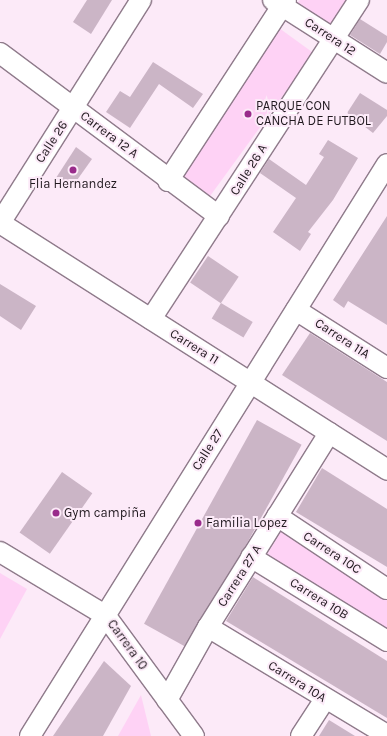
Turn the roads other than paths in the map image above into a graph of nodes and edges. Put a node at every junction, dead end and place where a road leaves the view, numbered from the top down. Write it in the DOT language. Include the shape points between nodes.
graph roads {
  1 [pos="141,0"];
  2 [pos="359,0"];
  3 [pos="280,2"];
  4 [pos="332,38"];
  5 [pos="0,53"];
  6 [pos="387,73"];
  7 [pos="74,108"];
  8 [pos="387,164"];
  9 [pos="168,181"];
  10 [pos="219,216"];
  11 [pos="0,223"];
  12 [pos="296,310"];
  13 [pos="151,319"];
  14 [pos="385,361"];
  15 [pos="250,382"];
  16 [pos="329,433"];
  17 [pos="387,470"];
  18 [pos="277,516"];
  19 [pos="0,552"];
  20 [pos="251,557"];
  21 [pos="387,589"];
  22 [pos="106,615"];
  23 [pos="208,627"];
  24 [pos="387,641"];
  25 [pos="325,699"];
  26 [pos="167,700"];
  27 [pos="30,736"];
  28 [pos="194,736"];
  29 [pos="301,736"];
  30 [pos="387,736"];
  1 -- 7 [label="street, Calle 26"];
  2 -- 4 [label="street, Calle 26 A"];
  3 -- 4 [label="street, Carrera 12"];
  3 -- 9 [label="street"];
  4 -- 6 [label="street, Carrera 12"];
  4 -- 10 [label="street, Calle 26 A"];
  5 -- 7 [label="street, Carrera 12 A"];
  7 -- 9 [label="street, Carrera 12 A"];
  7 -- 11 [label="street, Calle 26"];
  8 -- 12 [label="street, Calle 27"];
  9 -- 10 [label="street, Carrera 12 A"];
  10 -- 13 [label="street, Calle 26 A"];
  11 -- 13 [label="street, Carrera 11"];
  12 -- 14 [label="street, Carrera 11A"];
  12 -- 15 [label="street, Calle 27"];
  13 -- 15 [label="street, Carrera 11"];
  15 -- 16 [label="street, Carrera 11"];
  15 -- 22 [label="street, Calle 27"];
  16 -- 17 [label="street, Carrera 11"];
  16 -- 18 [label="street, Carrera 27 A"];
  18 -- 20 [label="street, Carrera 27 A"];
  18 -- 21 [label="street, Carrera 10C"];
  19 -- 22 [label="street, Carrera 10"];
  20 -- 23 [label="street, Carrera 27 A"];
  20 -- 24 [label="street, Carrera 10B"];
  22 -- 26 [label="street, Carrera 10"];
  22 -- 27 [label="street, Calle 27"];
  23 -- 25 [label="street, Carrera 10A"];
  23 -- 26 [label="street, Carrera 27 A"];
  25 -- 29 [label="street"];
  25 -- 30 [label="street, Carrera 10A"];
  26 -- 28 [label="street, Carrera 10"];
}
